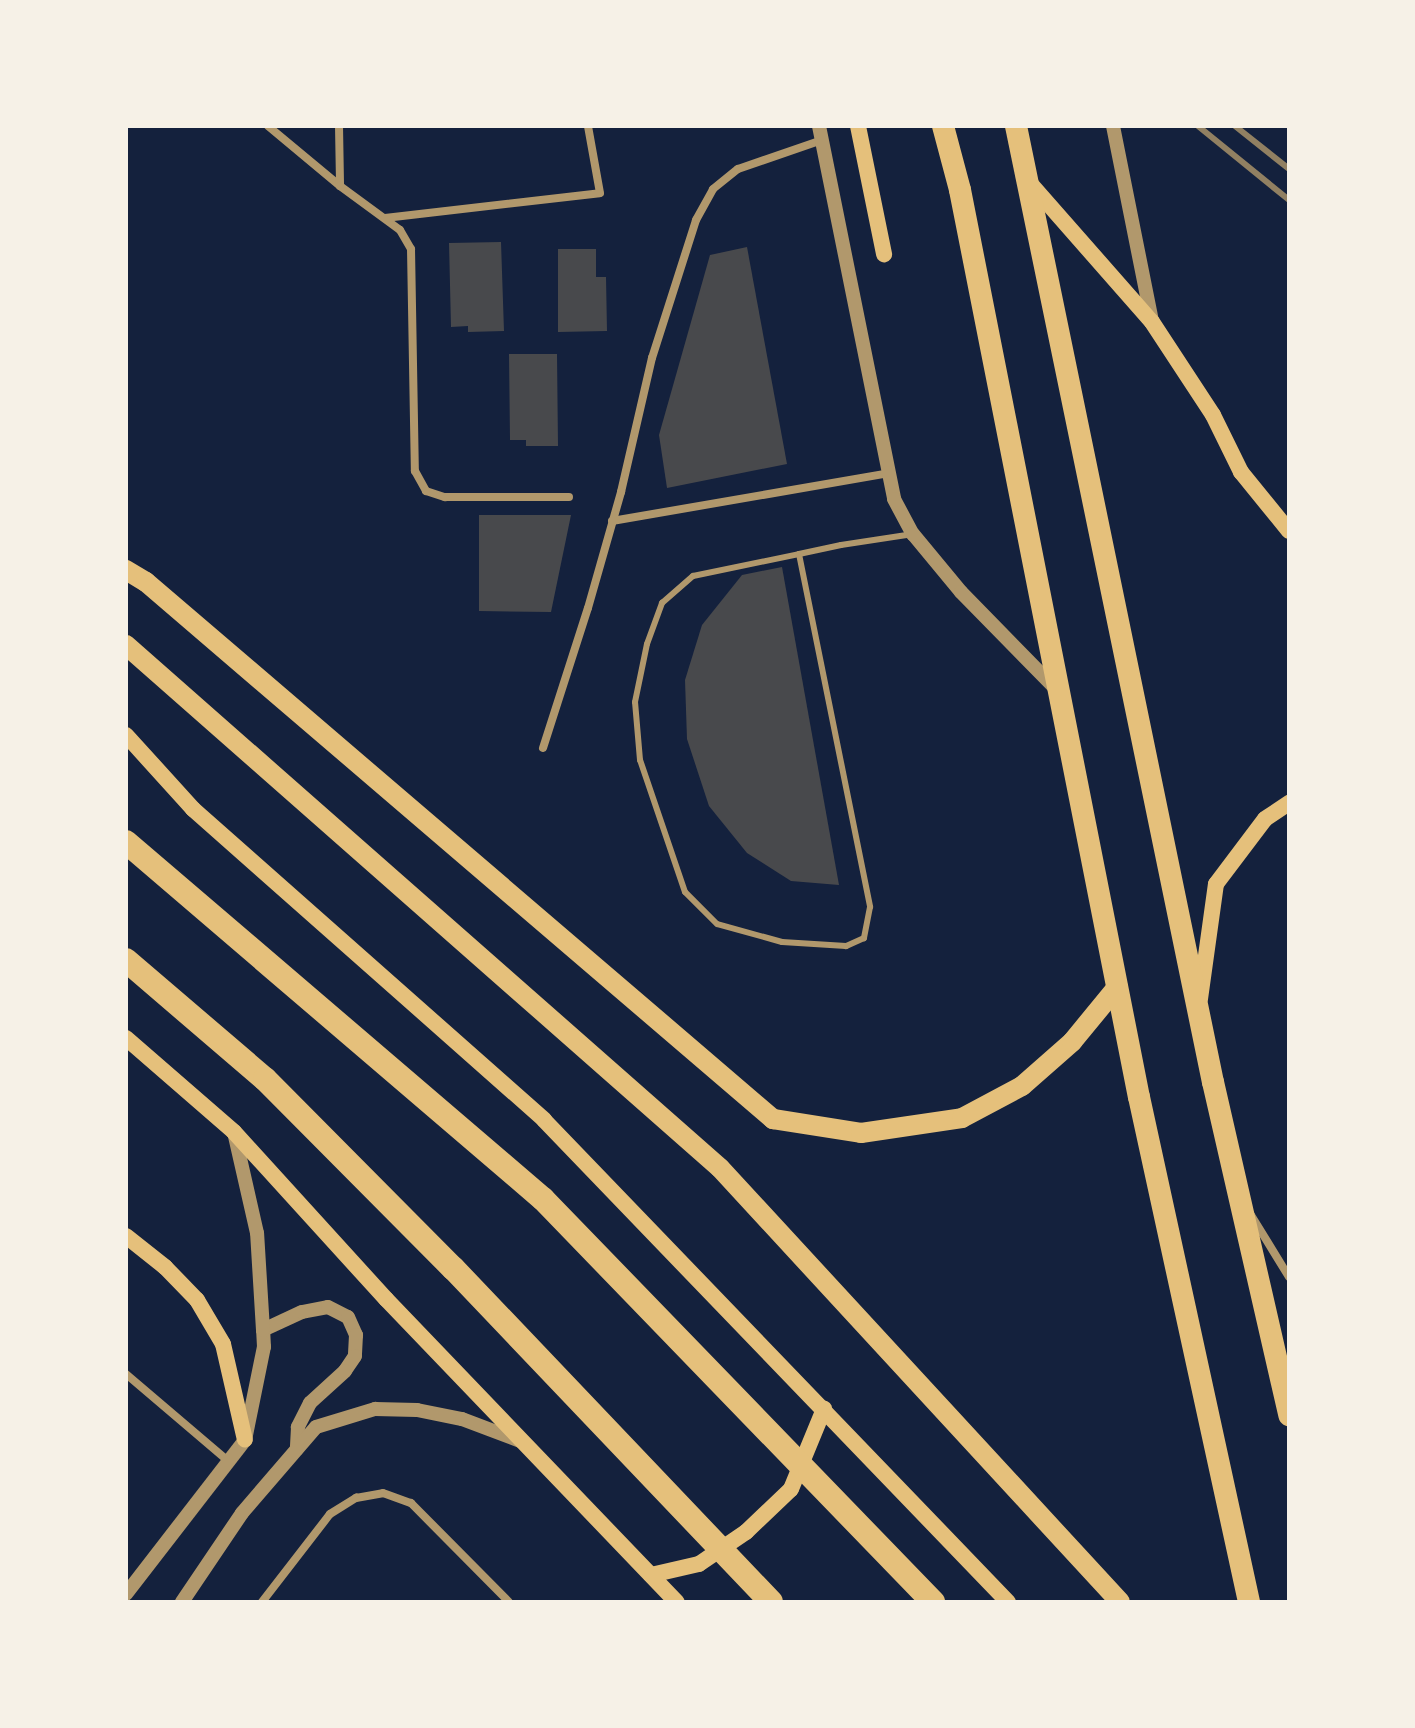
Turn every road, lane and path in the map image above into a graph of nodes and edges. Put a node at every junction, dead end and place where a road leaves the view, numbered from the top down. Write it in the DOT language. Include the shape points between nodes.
graph roads {
  1 [pos="268,126"];
  2 [pos="339,126"];
  3 [pos="588,126"];
  4 [pos="858,126"];
  5 [pos="943,126"];
  6 [pos="1016,126"];
  7 [pos="1113,126"];
  8 [pos="821,133"];
  9 [pos="1028,181"];
  10 [pos="340,186"];
  11 [pos="385,218"];
  12 [pos="884,254"];
  13 [pos="1152,322"];
  14 [pos="889,473"];
  15 [pos="569,497"];
  16 [pos="612,521"];
  17 [pos="1289,531"];
  18 [pos="913,534"];
  19 [pos="799,554"];
  20 [pos="126,570"];
  21 [pos="129,648"];
  22 [pos="1061,693"];
  23 [pos="126,735"];
  24 [pos="543,748"];
  25 [pos="1289,803"];
  26 [pos="126,842"];
  27 [pos="126,960"];
  28 [pos="1118,986"];
  29 [pos="1199,1003"];
  30 [pos="126,1038"];
  31 [pos="234,1132"];
  32 [pos="1238,1194"];
  33 [pos="126,1236"];
  34 [pos="1289,1277"];
  35 [pos="263,1330"];
  36 [pos="126,1374"];
  37 [pos="824,1409"];
  38 [pos="1289,1415"];
  39 [pos="245,1440"];
  40 [pos="523,1442"];
  41 [pos="297,1449"];
  42 [pos="227,1460"];
  43 [pos="651,1575"];
  44 [pos="126,1594"];
  45 [pos="182,1602"];
  46 [pos="262,1602"];
  47 [pos="509,1602"];
  48 [pos="677,1602"];
  49 [pos="771,1602"];
  50 [pos="933,1602"];
  51 [pos="1008,1602"];
  52 [pos="1120,1602"];
  53 [pos="1249,1602"];
  1 -- 10 [label="street"];
  2 -- 10 [label="street"];
  3 -- 11 [label="street" via="600,193"];
  4 -- 12 [label="main road"];
  5 -- 22 [label="highway"];
  6 -- 9 [label="highway"];
  7 -- 13 [label="street"];
  8 -- 14 [label="street"];
  8 -- 16 [label="street" via="738,169 713,189 701,209 652,358"];
  9 -- 13 [label="main road"];
  9 -- 29 [label="highway"];
  10 -- 11 [label="street"];
  11 -- 15 [label="street" via="411,249 415,471 426,491 445,497"];
  13 -- 17 [label="main road" via="1213,415 1241,472"];
  14 -- 16 [label="street"];
  14 -- 18 [label="street" via="894,499"];
  16 -- 24 [label="street"];
  18 -- 19 [label="lane"];
  18 -- 22 [label="street" via="961,592"];
  19 -- 19 [label="lane" via="693,576 662,603 635,702 640,760 685,892 717,924 782,942 846,946 864,938 870,907"];
  20 -- 28 [label="main road" via="773,1119 861,1133 962,1118 1022,1086 1072,1042"];
  21 -- 52 [label="main road" via="720,1168"];
  22 -- 28 [label="highway"];
  23 -- 37 [label="main road" via="193,809 544,1120"];
  25 -- 29 [label="main road" via="1265,819 1216,884"];
  26 -- 50 [label="highway" via="543,1199"];
  27 -- 49 [label="highway" via="265,1079"];
  28 -- 53 [label="highway"];
  29 -- 32 [label="highway"];
  30 -- 31 [label="main road"];
  31 -- 35 [label="street" via="257,1233"];
  31 -- 40 [label="main road"];
  32 -- 34 [label="street"];
  32 -- 38 [label="highway"];
  33 -- 39 [label="main road" via="197,1300 223,1344"];
  35 -- 39 [label="street"];
  35 -- 41 [label="street" via="328,1307 348,1317 356,1335 355,1356 345,1371 310,1403 298,1427"];
  36 -- 42 [label="street"];
  37 -- 43 [label="main road" via="791,1489 746,1532 699,1564"];
  37 -- 51 [label="main road"];
  39 -- 42 [label="street"];
  40 -- 41 [label="street" via="462,1419 375,1409 316,1427"];
  40 -- 43 [label="main road"];
  41 -- 45 [label="street" via="242,1513"];
  42 -- 44 [label="street"];
  43 -- 48 [label="main road"];
  46 -- 47 [label="street" via="330,1514 356,1498 383,1493 411,1503"];
}
